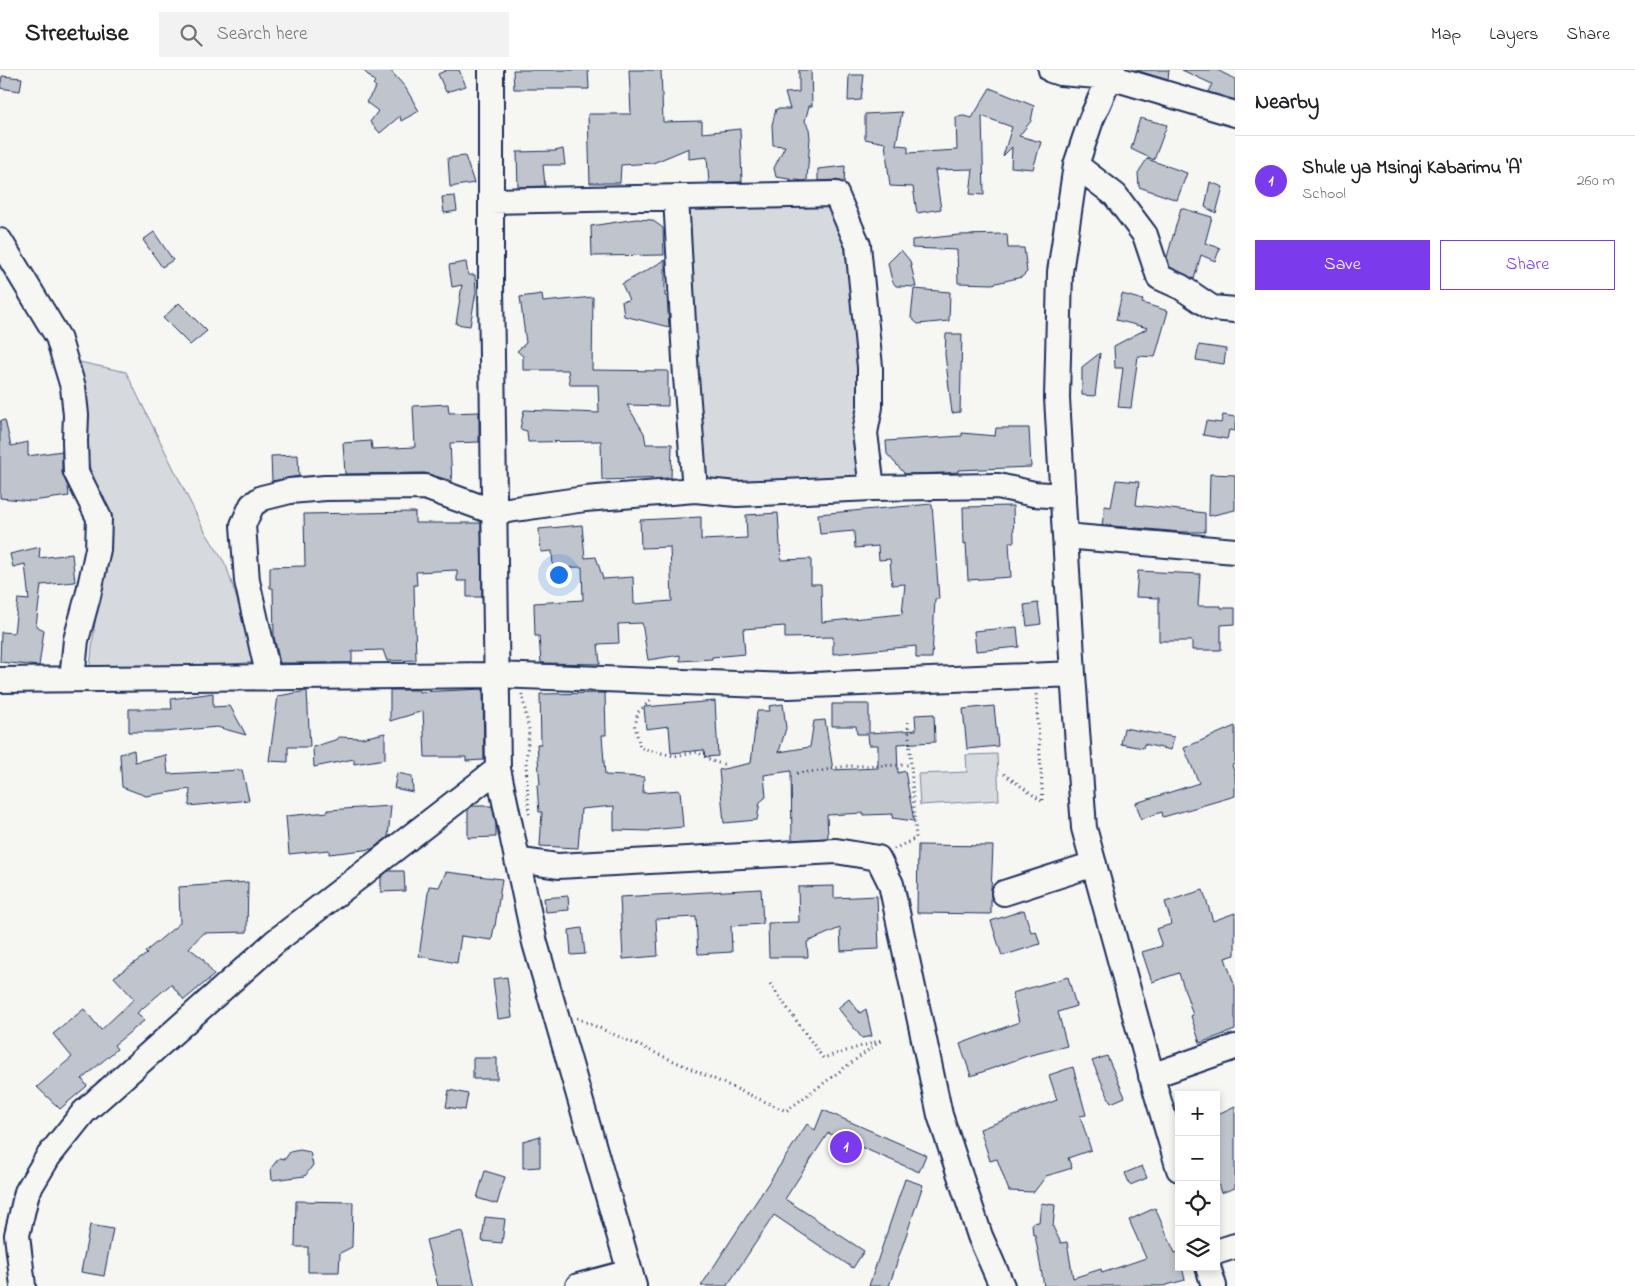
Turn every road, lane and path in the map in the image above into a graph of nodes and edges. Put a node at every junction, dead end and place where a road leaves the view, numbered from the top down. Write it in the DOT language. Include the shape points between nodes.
graph roads {
  1 [pos="491,70"];
  2 [pos="1051,70"];
  3 [pos="1111,74"];
  4 [pos="1235,114"];
  5 [pos="1076,165"];
  6 [pos="676,197"];
  7 [pos="491,201"];
  8 [pos="0,240"];
  9 [pos="1235,310"];
  10 [pos="872,488"];
  11 [pos="695,490"];
  12 [pos="1063,496"];
  13 [pos="494,512"];
  14 [pos="1065,536"];
  15 [pos="1235,551"];
  16 [pos="1074,674"];
  17 [pos="1036,675"];
  18 [pos="508,676"];
  19 [pos="269,678"];
  20 [pos="72,679"];
  21 [pos="0,680"];
  22 [pos="637,681"];
  23 [pos="908,722"];
  24 [pos="727,765"];
  25 [pos="911,765"];
  26 [pos="498,769"];
  27 [pos="797,773"];
  28 [pos="1004,774"];
  29 [pos="530,819"];
  30 [pos="878,858"];
  31 [pos="517,860"];
  32 [pos="1094,864"];
  33 [pos="1004,893"];
  34 [pos="768,980"];
  35 [pos="554,1008"];
  36 [pos="1235,1047"];
  37 [pos="1151,1076"];
  38 [pos="1175,1156"];
  39 [pos="1235,1246"];
  40 [pos="1220,1251"];
  41 [pos="1209,1271"];
  42 [pos="632,1279"];
  43 [pos="23,1286"];
  44 [pos="578,1286"];
  45 [pos="1002,1286"];
  46 [pos="1214,1286"];
  1 -- 7 [label="street"];
  2 -- 3 [label="street"];
  3 -- 4 [label="street"];
  3 -- 5 [label="street"];
  5 -- 9 [label="street" via="1115,195 1145,235 1159,277 1212,308"];
  5 -- 12 [label="street" via="1060,272 1057,398"];
  6 -- 7 [label="street"];
  6 -- 10 [label="street" via="836,194 859,253 870,367 870,407 865,433"];
  6 -- 11 [label="street"];
  7 -- 13 [label="street"];
  8 -- 20 [label="street" via="58,337 73,387 76,472 99,518 98,549 76,640"];
  10 -- 11 [label="street" via="736,494"];
  10 -- 12 [label="street" via="998,486"];
  11 -- 13 [label="street" via="585,499"];
  12 -- 14 [label="street"];
  13 -- 18 [label="street"];
  13 -- 19 [label="street" via="425,487 290,491 262,498 252,505 242,525 247,581"];
  14 -- 15 [label="street"];
  14 -- 16 [label="street"];
  16 -- 17 [label="street"];
  16 -- 32 [label="street" via="1084,828"];
  17 -- 22 [label="street" via="789,686"];
  17 -- 28 [label="path" via="1044,802"];
  18 -- 19 [label="street"];
  18 -- 22 [label="street"];
  18 -- 26 [label="street"];
  18 -- 29 [label="path" via="529,730 526,763"];
  19 -- 20 [label="street"];
  20 -- 21 [label="street"];
  22 -- 24 [label="path" via="650,702 638,712 635,726 640,748 674,756 697,752"];
  23 -- 25 [label="path"];
  25 -- 27 [label="path" via="846,766"];
  25 -- 30 [label="path" via="916,838"];
  26 -- 31 [label="street"];
  26 -- 43 [label="street" via="276,941 84,1112 48,1157 27,1192 16,1235"];
  30 -- 31 [label="street" via="836,851 558,866"];
  30 -- 45 [label="street" via="891,884 940,1116 980,1236"];
  31 -- 35 [label="street"];
  32 -- 33 [label="street"];
  32 -- 37 [label="street"];
  34 -- 35 [label="path" via="823,1058 882,1040 786,1111"];
  35 -- 42 [label="street"];
  36 -- 37 [label="street"];
  37 -- 38 [label="street"];
  39 -- 40 [label="street"];
  41 -- 46 [label="street"];
  42 -- 44 [label="street"];
}
